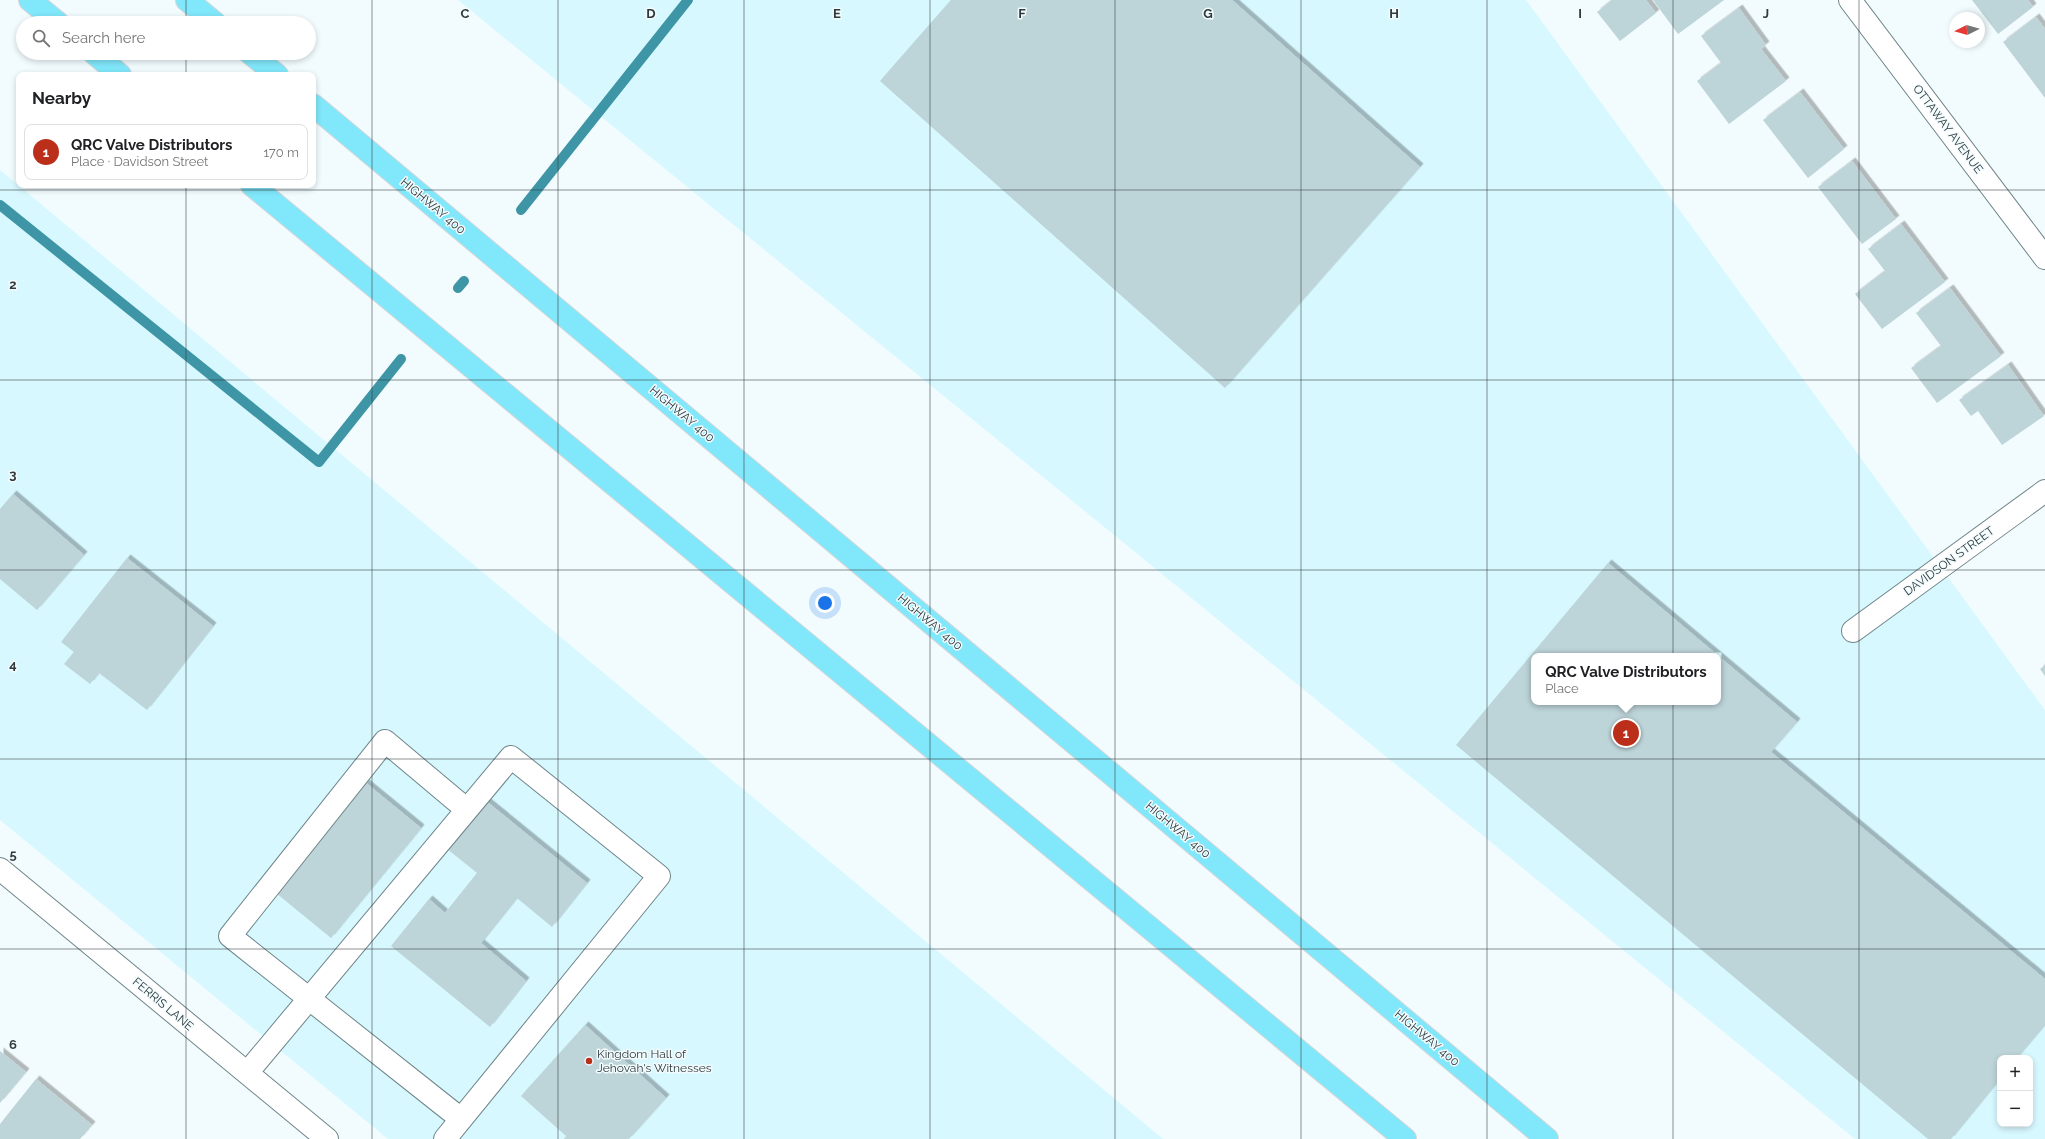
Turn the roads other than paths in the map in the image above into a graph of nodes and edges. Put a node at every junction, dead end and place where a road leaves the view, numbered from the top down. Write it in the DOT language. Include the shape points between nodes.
graph roads {
  1 [pos="30,0"];
  2 [pos="187,0"];
  3 [pos="1850,0"];
  4 [pos="49,16"];
  5 [pos="206,16"];
  6 [pos="102,60"];
  7 [pos="259,60"];
  8 [pos="116,72"];
  9 [pos="273,72"];
  10 [pos="316,108"];
  11 [pos="256,188"];
  12 [pos="2045,258"];
  13 [pos="2045,491"];
  14 [pos="1853,632"];
  15 [pos="466,809"];
  16 [pos="0,869"];
  17 [pos="309,999"];
  18 [pos="247,1073"];
  19 [pos="461,1119"];
  20 [pos="327,1139"];
  21 [pos="444,1139"];
  22 [pos="1405,1139"];
  23 [pos="1547,1139"];
  1 -- 4 [label="highway"];
  2 -- 5 [label="highway"];
  3 -- 12 [label="street, OTTAWAY AVENUE"];
  6 -- 8 [label="highway"];
  7 -- 9 [label="highway"];
  10 -- 23 [label="highway, HIGHWAY 400"];
  11 -- 22 [label="highway"];
  13 -- 14 [label="street, DAVIDSON STREET"];
  15 -- 17 [label="street"];
  15 -- 17 [label="street" via="385,741 230,936"];
  15 -- 19 [label="street" via="511,756 659,876"];
  16 -- 18 [label="street, FERRIS LANE"];
  17 -- 18 [label="street"];
  17 -- 19 [label="street"];
  18 -- 20 [label="street, FERRIS LANE"];
  19 -- 21 [label="street"];
}
